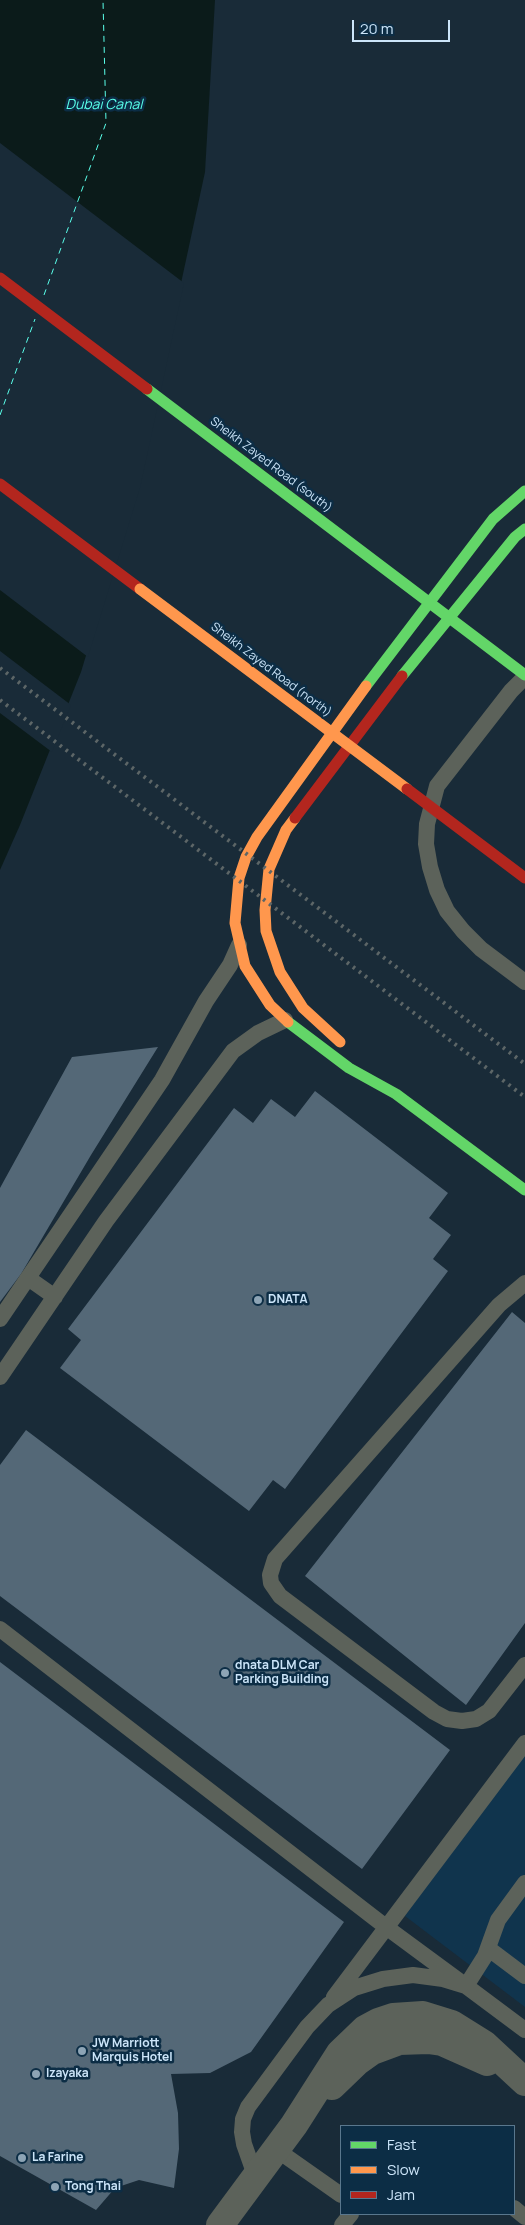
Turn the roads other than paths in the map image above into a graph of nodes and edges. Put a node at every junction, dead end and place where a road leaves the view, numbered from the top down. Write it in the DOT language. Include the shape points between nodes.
graph roads {
  1 [pos="0,278"];
  2 [pos="0,484"];
  3 [pos="525,491"];
  4 [pos="525,529"];
  5 [pos="525,676"];
  6 [pos="525,878"];
  7 [pos="239,945"];
  8 [pos="525,982"];
  9 [pos="286,1020"];
  10 [pos="349,1048"];
  11 [pos="370,1067"];
  12 [pos="396,1094"];
  13 [pos="525,1190"];
  14 [pos="28,1278"];
  15 [pos="525,1283"];
  16 [pos="55,1297"];
  17 [pos="0,1319"];
  18 [pos="0,1378"];
  19 [pos="0,1629"];
  20 [pos="525,1665"];
  21 [pos="525,1744"];
  22 [pos="525,1882"];
  23 [pos="386,1927"];
  24 [pos="489,1948"];
  25 [pos="525,1976"];
  26 [pos="466,1986"];
  27 [pos="328,2005"];
  28 [pos="525,2030"];
  29 [pos="525,2083"];
  30 [pos="277,2150"];
  31 [pos="256,2178"];
  32 [pos="340,2195"];
  33 [pos="515,2209"];
  34 [pos="525,2217"];
  35 [pos="220,2225"];
  1 -- 5 [label="main road, Sheikh Zayed Road (south), bridge"];
  2 -- 6 [label="main road, Sheikh Zayed Road (north), bridge"];
  3 -- 7 [label="main road" via="493,519 382,664 257,837 242,871 236,900 235,923"];
  4 -- 10 [label="main road" via="515,537 401,678 309,799 286,830 270,869 266,889 266,932 280,972 303,1008"];
  5 -- 8 [label="lane" via="437,786 427,824 426,844 437,890 462,932"];
  7 -- 9 [label="main road" via="256,986"];
  7 -- 14 [label="lane" via="162,1080"];
  9 -- 12 [label="main road" via="350,1068"];
  9 -- 16 [label="lane" via="258,1032 233,1051 106,1222"];
  11 -- 12 [label="main road"];
  12 -- 13 [label="main road"];
  14 -- 16 [label="lane"];
  14 -- 17 [label="lane"];
  15 -- 20 [label="lane" via="499,1305 275,1560 270,1575 271,1583 280,1596 447,1719 476,1719 489,1711"];
  16 -- 18 [label="lane"];
  19 -- 23 [label="lane"];
  21 -- 23 [label="lane"];
  22 -- 24 [label="lane" via="498,1920"];
  23 -- 26 [label="lane"];
  23 -- 27 [label="lane"];
  24 -- 25 [label="lane"];
  24 -- 26 [label="lane"];
  26 -- 27 [label="lane" via="413,1975 383,1979 354,1988"];
  26 -- 28 [label="lane"];
  27 -- 31 [label="lane" via="307,2027 248,2107 242,2132"];
  29 -- 30 [label="street" via="442,2042 399,2041 372,2051 358,2061 294,2124"];
  30 -- 31 [label="street"];
  30 -- 32 [label="lane"];
  31 -- 35 [label="street"];
  33 -- 34 [label="lane"];
}
